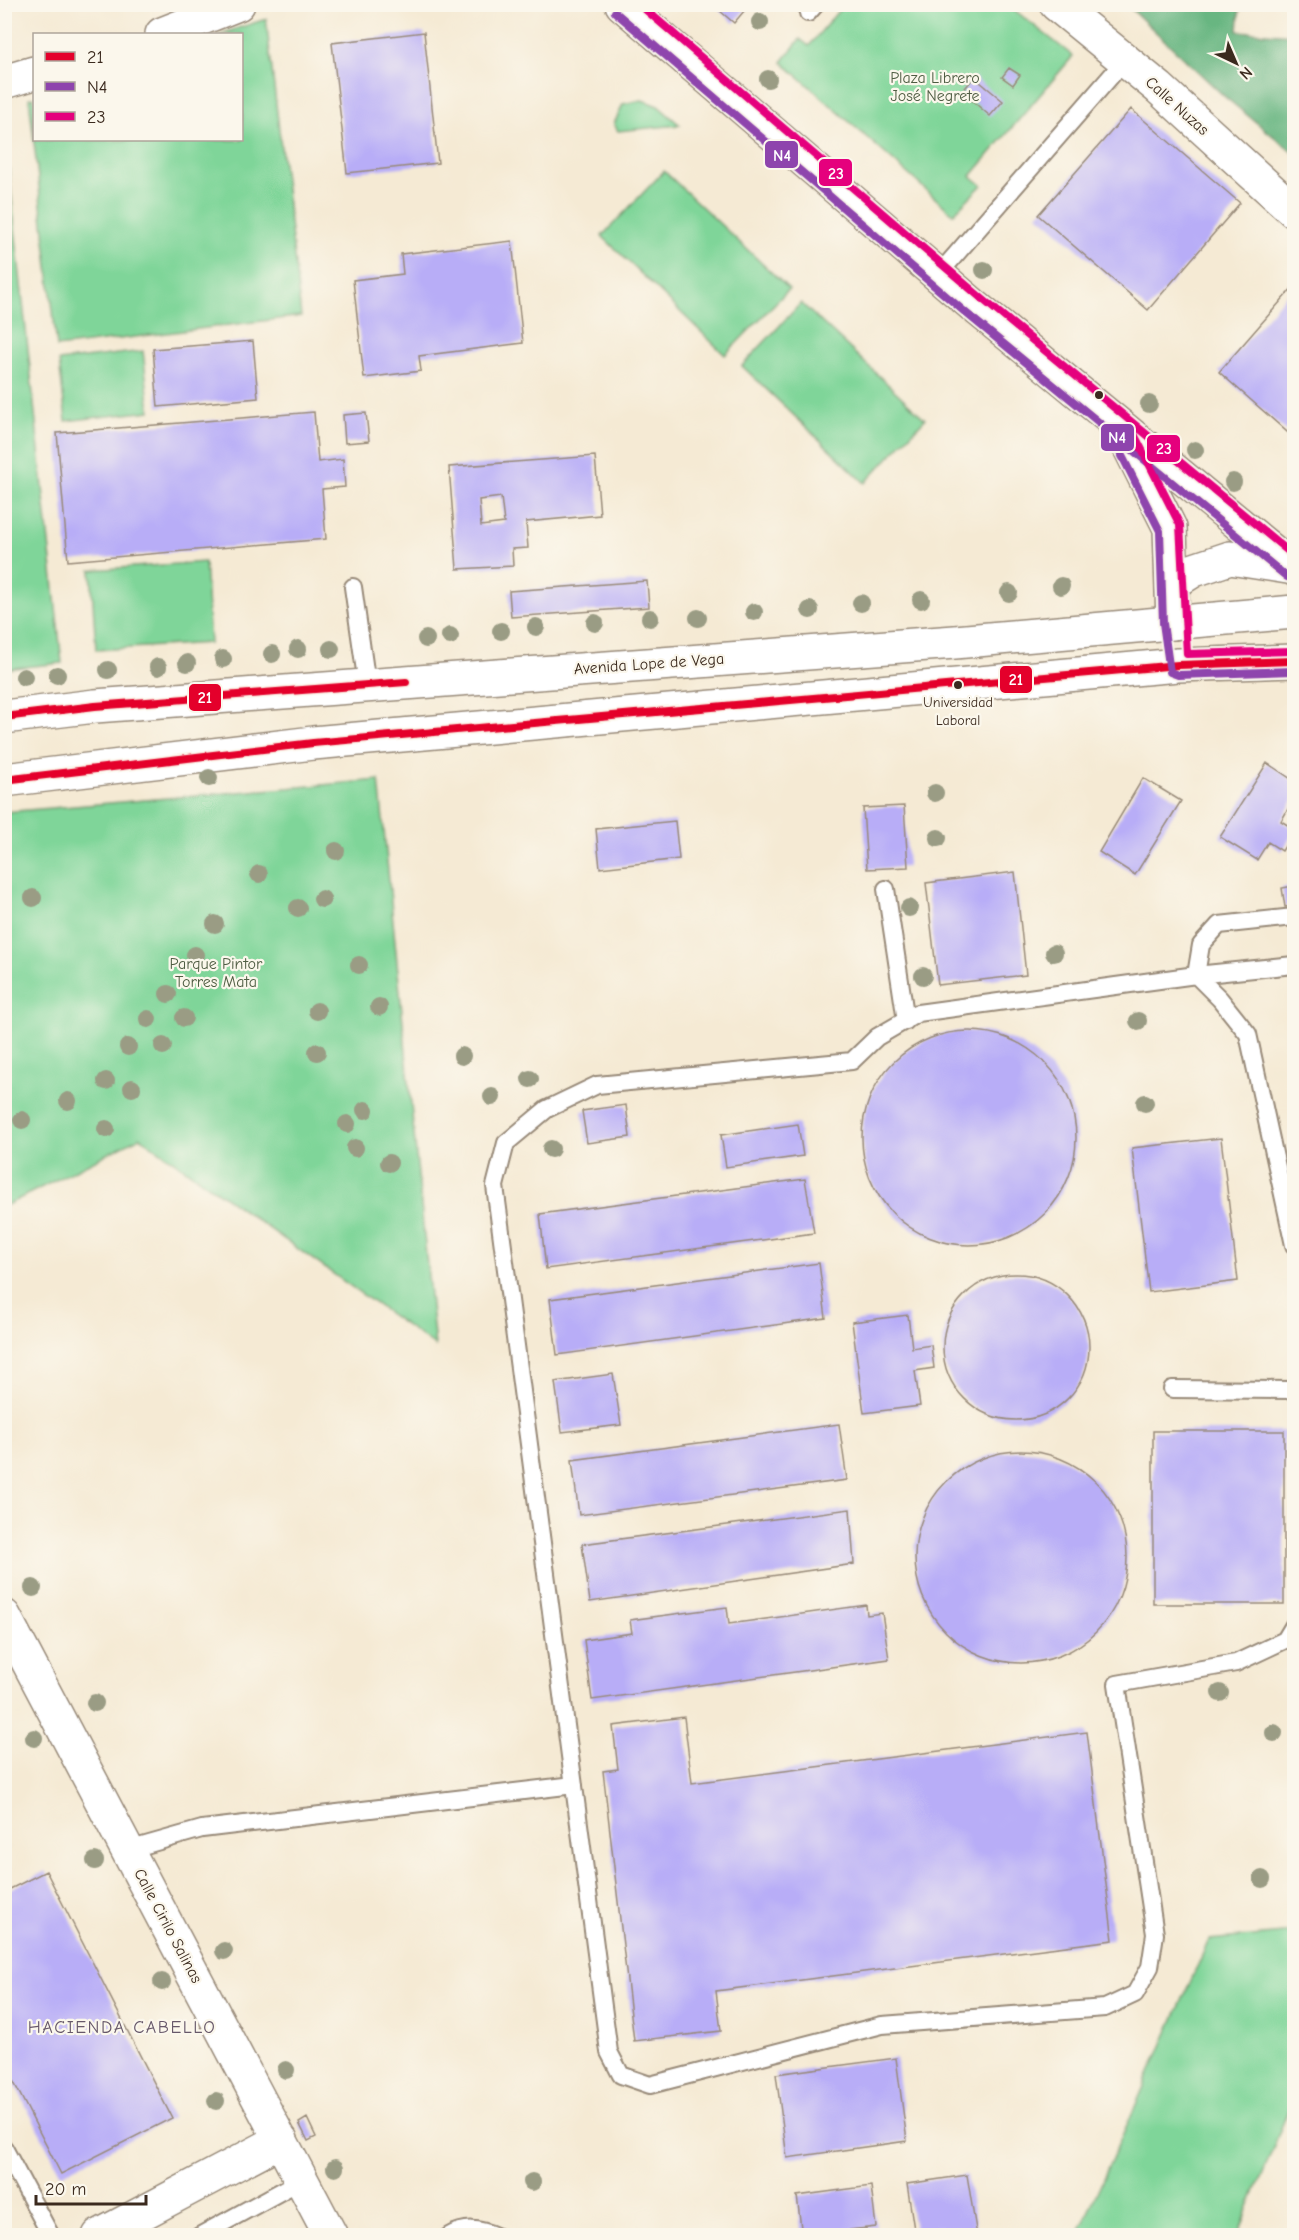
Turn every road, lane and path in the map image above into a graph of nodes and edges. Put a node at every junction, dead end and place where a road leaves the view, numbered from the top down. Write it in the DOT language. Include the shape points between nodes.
graph roads {
  1 [pos="238,4"];
  2 [pos="622,4"];
  3 [pos="1056,4"];
  4 [pos="165,33"];
  5 [pos="1125,60"];
  6 [pos="33,73"];
  7 [pos="4,82"];
  8 [pos="1294,211"];
  9 [pos="938,275"];
  10 [pos="1118,426"];
  11 [pos="1294,568"];
  12 [pos="1173,583"];
  13 [pos="353,587"];
  14 [pos="1294,612"];
  15 [pos="1173,623"];
  16 [pos="1294,661"];
  17 [pos="1178,665"];
  18 [pos="367,685"];
  19 [pos="4,717"];
  20 [pos="4,780"];
  21 [pos="886,889"];
  22 [pos="1294,917"];
  23 [pos="1294,965"];
  24 [pos="1196,975"];
  25 [pos="906,1021"];
  26 [pos="1294,1245"];
  27 [pos="1172,1389"];
  28 [pos="1294,1390"];
  29 [pos="4,1616"];
  30 [pos="1294,1625"];
  31 [pos="574,1785"];
  32 [pos="128,1850"];
  33 [pos="281,2140"];
  34 [pos="4,2148"];
  35 [pos="302,2180"];
  36 [pos="51,2235"];
  37 [pos="99,2235"];
  38 [pos="200,2235"];
  39 [pos="332,2235"];
  40 [pos="449,2235"];
  41 [pos="496,2235"];
  1 -- 4 [label="main road"];
  2 -- 9 [label="main road"];
  3 -- 5 [label="main road, Calle Nuzas"];
  5 -- 8 [label="main road, Calle Nuzas"];
  5 -- 9 [label="lane"];
  6 -- 7 [label="main road"];
  9 -- 10 [label="main road"];
  10 -- 11 [label="main road"];
  10 -- 12 [label="main road" via="1170,528"];
  11 -- 12 [label="main road" via="1230,558 1194,570"];
  12 -- 15 [label="main road"];
  13 -- 18 [label="lane"];
  14 -- 15 [label="main road, Avenida Lope de Vega"];
  15 -- 17 [label="main road"];
  15 -- 18 [label="main road, Avenida Lope de Vega"];
  16 -- 17 [label="main road"];
  17 -- 20 [label="main road" via="313,743"];
  18 -- 19 [label="main road, Avenida Lope de Vega" via="94,706"];
  21 -- 25 [label="lane"];
  22 -- 24 [label="lane" via="1219,925 1201,945"];
  23 -- 24 [label="lane"];
  24 -- 25 [label="lane" via="918,1013"];
  24 -- 26 [label="lane" via="1248,1034"];
  25 -- 31 [label="lane" via="877,1037 852,1061 597,1085 547,1109 506,1143 495,1186"];
  27 -- 28 [label="lane"];
  29 -- 32 [label="main road, Calle Cirilo Salinas"];
  30 -- 31 [label="lane" via="1285,1640 1236,1663 1117,1684 1155,1934 1150,1967 1135,1994 1105,2008 882,2025 651,2085 621,2075 609,2052"];
  31 -- 32 [label="lane" via="202,1829"];
  32 -- 33 [label="main road, Calle Cirilo Salinas"];
  33 -- 35 [label="main road, Calle Cirilo Salinas"];
  33 -- 37 [label="main road"];
  34 -- 36 [label="lane"];
  35 -- 38 [label="lane"];
  35 -- 39 [label="main road, Calle Cirilo Salinas"];
  40 -- 41 [label="lane" via="463,2228"];
}
